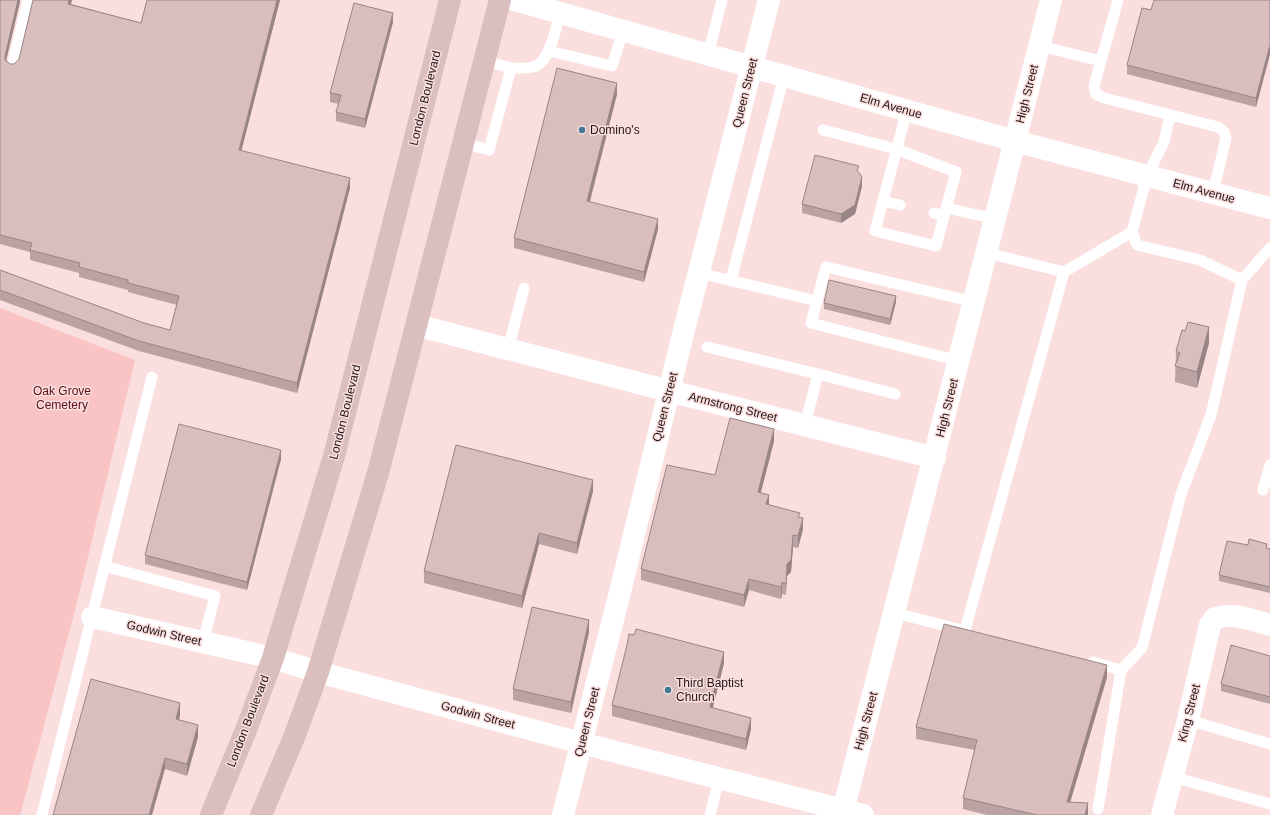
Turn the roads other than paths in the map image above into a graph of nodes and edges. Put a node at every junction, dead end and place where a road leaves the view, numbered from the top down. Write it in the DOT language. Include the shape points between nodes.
graph roads {
  1 [pos="28,0"];
  2 [pos="450,0"];
  3 [pos="500,0"];
  4 [pos="514,0"];
  5 [pos="722,0"];
  6 [pos="769,0"];
  7 [pos="1051,0"];
  8 [pos="1118,0"];
  9 [pos="560,13"];
  10 [pos="623,31"];
  11 [pos="1040,46"];
  12 [pos="549,51"];
  13 [pos="708,55"];
  14 [pos="484,61"];
  15 [pos="1101,61"];
  16 [pos="752,66"];
  17 [pos="12,67"];
  18 [pos="511,68"];
  19 [pos="784,76"];
  20 [pos="906,110"];
  21 [pos="1170,115"];
  22 [pos="823,130"];
  23 [pos="1015,141"];
  24 [pos="463,143"];
  25 [pos="896,149"];
  26 [pos="1147,176"];
  27 [pos="1213,193"];
  28 [pos="883,201"];
  29 [pos="900,205"];
  30 [pos="1270,208"];
  31 [pos="941,212"];
  32 [pos="996,219"];
  33 [pos="1132,232"];
  34 [pos="1270,248"];
  35 [pos="987,253"];
  36 [pos="1064,272"];
  37 [pos="699,273"];
  38 [pos="731,280"];
  39 [pos="1242,280"];
  40 [pos="524,288"];
  41 [pos="817,301"];
  42 [pos="974,302"];
  43 [pos="416,325"];
  44 [pos="707,347"];
  45 [pos="508,349"];
  46 [pos="959,361"];
  47 [pos="818,374"];
  48 [pos="152,377"];
  49 [pos="669,391"];
  50 [pos="895,394"];
  51 [pos="805,425"];
  52 [pos="935,458"];
  53 [pos="1270,465"];
  54 [pos="1263,490"];
  55 [pos="104,566"];
  56 [pos="894,613"];
  57 [pos="92,617"];
  58 [pos="1270,625"];
  59 [pos="965,630"];
  60 [pos="978,634"];
  61 [pos="203,642"];
  62 [pos="273,658"];
  63 [pos="1085,660"];
  64 [pos="1121,670"];
  65 [pos="318,672"];
  66 [pos="1188,720"];
  67 [pos="581,743"];
  68 [pos="1270,744"];
  69 [pos="1173,777"];
  70 [pos="719,779"];
  71 [pos="1270,804"];
  72 [pos="1098,809"];
  73 [pos="850,813"];
  74 [pos="42,815"];
  75 [pos="211,815"];
  76 [pos="261,815"];
  77 [pos="563,815"];
  78 [pos="710,815"];
  79 [pos="1162,815"];
  1 -- 17 [label="lane"];
  2 -- 62 [label="main road, London Boulevard" via="334,456"];
  3 -- 14 [label="main road"];
  4 -- 9 [label="street, Elm Avenue"];
  5 -- 13 [label="lane"];
  6 -- 16 [label="street, Queen Street"];
  7 -- 11 [label="street, High Street"];
  8 -- 15 [label="lane"];
  9 -- 10 [label="street, Elm Avenue"];
  9 -- 12 [label="lane"];
  10 -- 12 [label="lane" via="612,66"];
  10 -- 13 [label="street, Elm Avenue"];
  11 -- 15 [label="lane"];
  11 -- 23 [label="street, High Street"];
  12 -- 18 [label="lane" via="541,64 533,68"];
  13 -- 16 [label="street, Elm Avenue"];
  14 -- 18 [label="lane"];
  14 -- 24 [label="main road"];
  15 -- 21 [label="lane" via="1094,86 1096,94"];
  16 -- 19 [label="street, Elm Avenue"];
  16 -- 37 [label="street, Queen Street"];
  18 -- 24 [label="lane" via="489,150"];
  19 -- 20 [label="street, Elm Avenue"];
  19 -- 38 [label="lane"];
  20 -- 23 [label="street, Elm Avenue"];
  20 -- 25 [label="lane"];
  21 -- 26 [label="lane" via="1164,142"];
  21 -- 27 [label="lane" via="1218,127 1224,132 1226,138"];
  22 -- 25 [label="lane"];
  23 -- 26 [label="street, Elm Avenue"];
  23 -- 32 [label="street, High Street"];
  24 -- 43 [label="main road"];
  25 -- 28 [label="lane"];
  25 -- 31 [label="lane" via="956,172"];
  26 -- 27 [label="street, Elm Avenue"];
  26 -- 33 [label="lane"];
  27 -- 30 [label="street, Elm Avenue"];
  28 -- 29 [label="lane"];
  28 -- 31 [label="lane" via="875,232 936,246"];
  31 -- 32 [label="lane"];
  32 -- 35 [label="street, High Street"];
  33 -- 36 [label="lane"];
  33 -- 39 [label="lane" via="1137,245 1200,260"];
  34 -- 39 [label="lane"];
  35 -- 36 [label="lane"];
  35 -- 42 [label="street, High Street"];
  36 -- 59 [label="lane"];
  37 -- 38 [label="lane"];
  37 -- 49 [label="street, Queen Street"];
  38 -- 41 [label="lane"];
  39 -- 64 [label="lane" via="1211,415 1182,494 1142,648"];
  40 -- 45 [label="lane"];
  41 -- 42 [label="lane" via="826,267"];
  41 -- 46 [label="lane" via="811,323"];
  42 -- 46 [label="street, High Street"];
  43 -- 45 [label="street, Armstrong Street"];
  43 -- 65 [label="main road" via="378,473"];
  44 -- 47 [label="lane"];
  45 -- 49 [label="street, Armstrong Street"];
  46 -- 52 [label="street, High Street"];
  47 -- 50 [label="lane"];
  47 -- 51 [label="lane"];
  48 -- 55 [label="lane"];
  49 -- 51 [label="street, Armstrong Street"];
  49 -- 67 [label="street, Queen Street"];
  51 -- 52 [label="street, Armstrong Street"];
  52 -- 56 [label="street, High Street"];
  53 -- 54 [label="lane"];
  55 -- 57 [label="lane"];
  55 -- 61 [label="lane" via="215,596"];
  56 -- 59 [label="lane"];
  56 -- 73 [label="street, High Street"];
  57 -- 61 [label="street, Godwin Street"];
  57 -- 74 [label="lane"];
  58 -- 66 [label="street, King Street" via="1237,616 1215,618 1210,625"];
  59 -- 60 [label="lane"];
  61 -- 62 [label="street, Godwin Street"];
  62 -- 65 [label="street, Godwin Street"];
  62 -- 75 [label="main road, London Boulevard"];
  63 -- 64 [label="lane"];
  64 -- 72 [label="lane"];
  65 -- 67 [label="street, Godwin Street"];
  65 -- 76 [label="main road" via="295,736"];
  66 -- 68 [label="lane"];
  66 -- 69 [label="street, King Street"];
  67 -- 70 [label="street, Godwin Street"];
  67 -- 77 [label="street, Queen Street"];
  69 -- 71 [label="lane"];
  69 -- 79 [label="street, King Street"];
  70 -- 73 [label="street, Godwin Street"];
  70 -- 78 [label="lane"];
}
